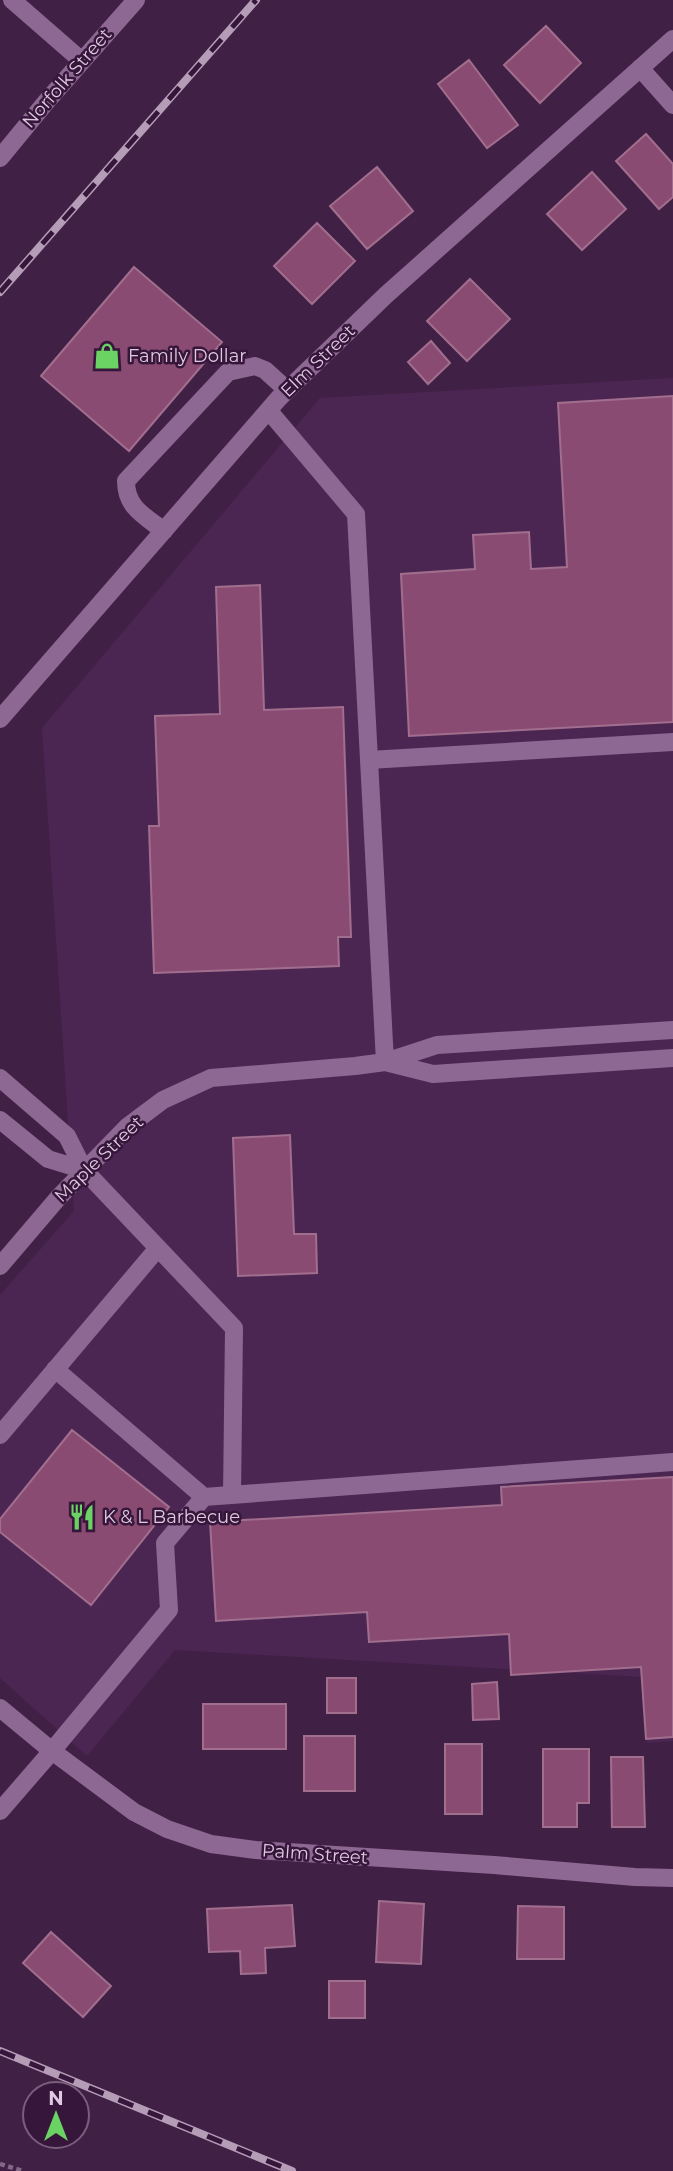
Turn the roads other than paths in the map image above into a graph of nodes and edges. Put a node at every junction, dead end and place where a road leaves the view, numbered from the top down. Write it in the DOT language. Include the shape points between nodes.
graph roads {
  1 [pos="12,0"];
  2 [pos="136,0"];
  3 [pos="673,39"];
  4 [pos="82,61"];
  5 [pos="640,68"];
  6 [pos="673,105"];
  7 [pos="0,158"];
  8 [pos="287,390"];
  9 [pos="269,411"];
  10 [pos="164,531"];
  11 [pos="0,719"];
  12 [pos="673,742"];
  13 [pos="369,761"];
  14 [pos="673,1030"];
  15 [pos="673,1058"];
  16 [pos="385,1062"];
  17 [pos="0,1078"];
  18 [pos="0,1120"];
  19 [pos="84,1170"];
  20 [pos="158,1248"];
  21 [pos="0,1266"];
  22 [pos="55,1370"];
  23 [pos="0,1435"];
  24 [pos="673,1462"];
  25 [pos="232,1495"];
  26 [pos="204,1497"];
  27 [pos="0,1708"];
  28 [pos="52,1751"];
  29 [pos="0,1811"];
  30 [pos="673,1878"];
  1 -- 4 [label="street"];
  2 -- 4 [label="street, Norfolk Street"];
  3 -- 5 [label="street, Elm Street"];
  4 -- 7 [label="street, Norfolk Street"];
  5 -- 6 [label="street"];
  5 -- 8 [label="street, Elm Street"];
  8 -- 9 [label="street, Elm Street"];
  8 -- 10 [label="street" via="255,366 228,372 126,481 130,503"];
  9 -- 10 [label="street, Elm Street"];
  9 -- 13 [label="street" via="356,514"];
  10 -- 11 [label="street, Elm Street"];
  12 -- 13 [label="street"];
  13 -- 16 [label="street"];
  14 -- 16 [label="street" via="437,1045"];
  15 -- 16 [label="street" via="433,1074"];
  16 -- 19 [label="street, Maple Street" via="211,1078 163,1100 127,1126"];
  17 -- 19 [label="street" via="67,1136"];
  18 -- 19 [label="street" via="48,1159"];
  19 -- 20 [label="street"];
  19 -- 21 [label="street, Maple Street"];
  20 -- 22 [label="street"];
  20 -- 25 [label="street" via="234,1328"];
  22 -- 23 [label="street"];
  22 -- 26 [label="street"];
  24 -- 25 [label="street"];
  25 -- 26 [label="street"];
  26 -- 28 [label="street" via="165,1544 169,1610"];
  27 -- 28 [label="street, Palm Street"];
  28 -- 29 [label="street"];
  28 -- 30 [label="street, Palm Street" via="134,1812 211,1844"];
}
